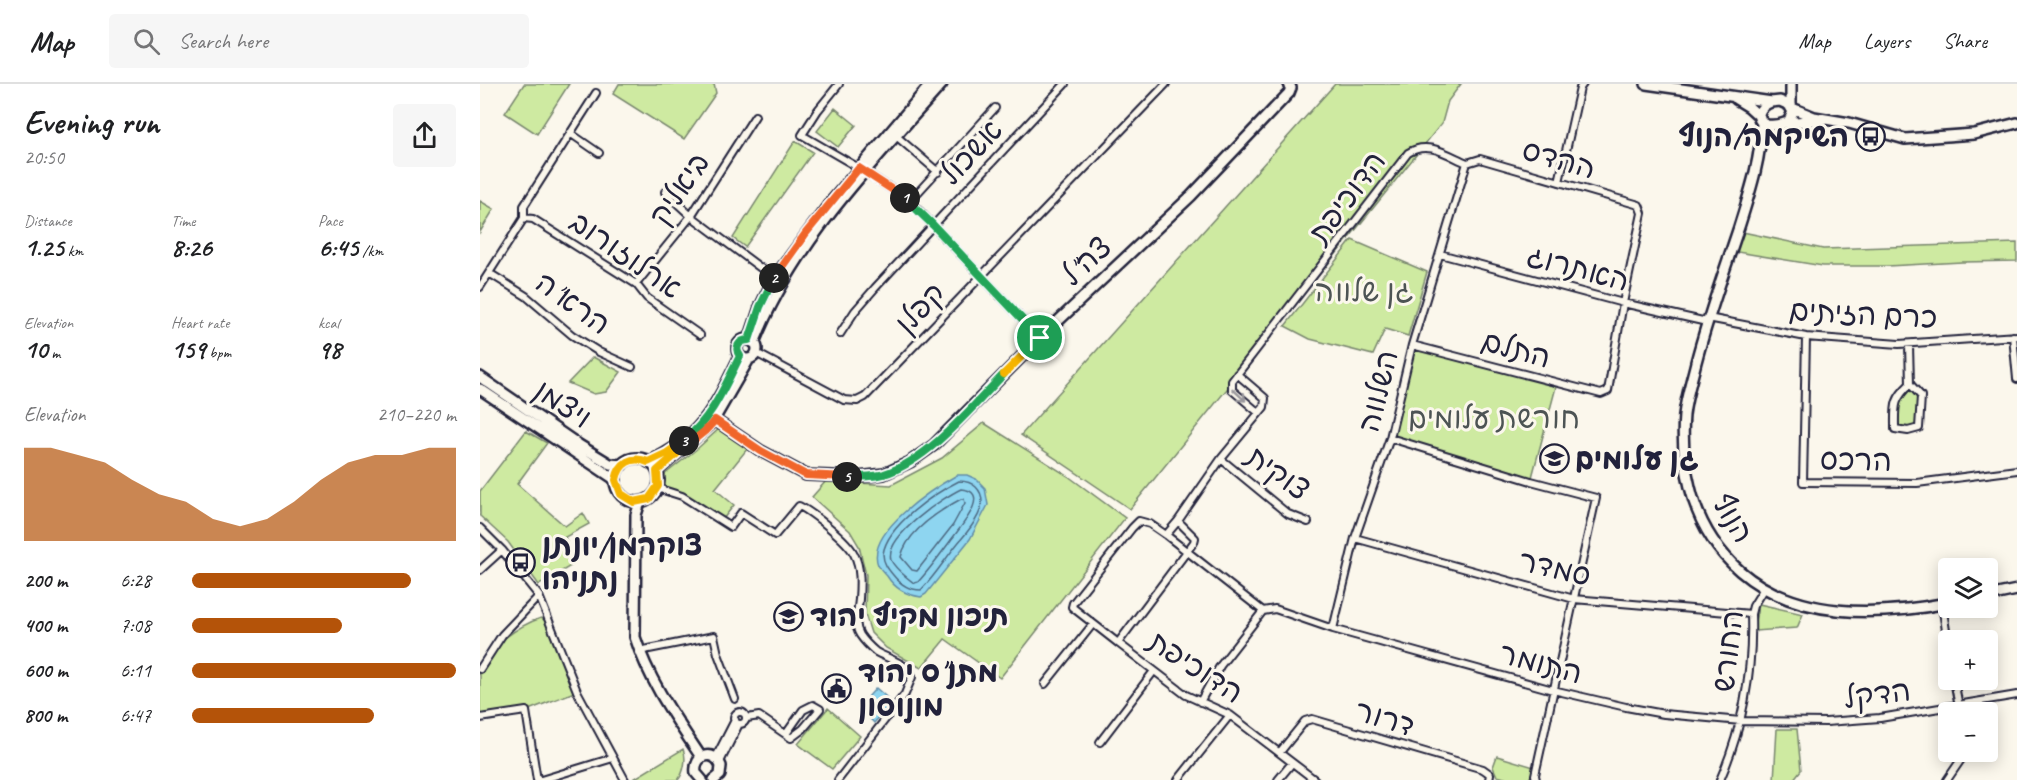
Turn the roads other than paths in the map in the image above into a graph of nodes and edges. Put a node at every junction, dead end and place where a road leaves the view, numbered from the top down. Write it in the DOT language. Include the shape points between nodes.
graph roads {
  1 [pos="839,84"];
  2 [pos="931,84"];
  3 [pos="942,84"];
  4 [pos="1065,84"];
  5 [pos="1166,84"];
  6 [pos="1646,84"];
  7 [pos="1791,84"];
  8 [pos="1581,85"];
  9 [pos="1289,88"];
  10 [pos="596,93"];
  11 [pos="1732,97"];
  12 [pos="1775,102"];
  13 [pos="1791,107"];
  14 [pos="995,108"];
  15 [pos="755,116"];
  16 [pos="1761,119"];
  17 [pos="1826,119"];
  18 [pos="1785,123"];
  19 [pos="2017,123"];
  20 [pos="1772,125"];
  21 [pos="570,133"];
  22 [pos="893,133"];
  23 [pos="1762,136"];
  24 [pos="599,153"];
  25 [pos="1467,163"];
  26 [pos="862,170"];
  27 [pos="938,172"];
  28 [pos="1559,182"];
  29 [pos="665,192"];
  30 [pos="910,201"];
  31 [pos="691,216"];
  32 [pos="524,218"];
  33 [pos="933,225"];
  34 [pos="1440,254"];
  35 [pos="489,273"];
  36 [pos="982,276"];
  37 [pos="774,278"];
  38 [pos="636,285"];
  39 [pos="480,287"];
  40 [pos="1623,303"];
  41 [pos="1707,320"];
  42 [pos="840,334"];
  43 [pos="700,335"];
  44 [pos="2015,336"];
  45 [pos="1806,337"];
  46 [pos="1040,338"];
  47 [pos="1412,345"];
  48 [pos="1909,345"];
  49 [pos="750,350"];
  50 [pos="632,368"];
  51 [pos="1237,374"];
  52 [pos="480,377"];
  53 [pos="2017,379"];
  54 [pos="1910,384"];
  55 [pos="480,389"];
  56 [pos="1259,413"];
  57 [pos="715,420"];
  58 [pos="1390,438"];
  59 [pos="1221,459"];
  60 [pos="648,462"];
  61 [pos="622,465"];
  62 [pos="2017,470"];
  63 [pos="657,471"];
  64 [pos="616,480"];
  65 [pos="657,488"];
  66 [pos="635,502"];
  67 [pos="1178,521"];
  68 [pos="1308,522"];
  69 [pos="480,528"];
  70 [pos="1166,535"];
  71 [pos="1355,538"];
  72 [pos="502,550"];
  73 [pos="1186,552"];
  74 [pos="480,570"];
  75 [pos="1764,588"];
  76 [pos="2017,590"];
  77 [pos="1998,594"];
  78 [pos="538,596"];
  79 [pos="1574,599"];
  80 [pos="1938,605"];
  81 [pos="1263,611"];
  82 [pos="1751,615"];
  83 [pos="1093,624"];
  84 [pos="1333,629"];
  85 [pos="1118,643"];
  86 [pos="639,651"];
  87 [pos="480,668"];
  88 [pos="1154,671"];
  89 [pos="1045,684"];
  90 [pos="1554,690"];
  91 [pos="2017,695"];
  92 [pos="735,699"];
  93 [pos="1200,702"];
  94 [pos="1988,702"];
  95 [pos="1938,711"];
  96 [pos="1230,715"];
  97 [pos="480,718"];
  98 [pos="747,718"];
  99 [pos="1741,721"];
  100 [pos="737,722"];
  101 [pos="789,736"];
  102 [pos="1100,742"];
  103 [pos="1280,752"];
  104 [pos="701,757"];
  105 [pos="613,758"];
  106 [pos="718,760"];
  107 [pos="1959,762"];
  108 [pos="1292,763"];
  109 [pos="1490,777"];
  110 [pos="719,778"];
  111 [pos="698,779"];
  112 [pos="539,780"];
  113 [pos="625,780"];
  114 [pos="838,780"];
  115 [pos="1178,780"];
  116 [pos="1278,780"];
  117 [pos="1315,780"];
  118 [pos="1536,780"];
  119 [pos="1720,780"];
  120 [pos="1947,780"];
  1 -- 26 [label="street" via="802,135"];
  2 -- 22 [label="street"];
  3 -- 22 [label="street"];
  4 -- 33 [label="street, אשכול"];
  5 -- 36 [label="street, קפלן"];
  6 -- 11 [label="street"];
  7 -- 12 [label="street"];
  7 -- 13 [label="street"];
  8 -- 28 [label="street"];
  9 -- 46 [label="street, צה\"ל" via="1191,196"];
  10 -- 21 [label="street"];
  11 -- 12 [label="street"];
  11 -- 16 [label="street"];
  12 -- 13 [label="street" via="1786,102"];
  12 -- 16 [label="street" via="1762,106"];
  13 -- 17 [label="street"];
  13 -- 18 [label="street" via="1792,116"];
  14 -- 27 [label="street"];
  15 -- 31 [label="street, ביאליק"];
  16 -- 20 [label="street"];
  16 -- 23 [label="street, הנוף"];
  17 -- 18 [label="street"];
  17 -- 19 [label="street" via="1905,139 1974,134"];
  18 -- 20 [label="street"];
  20 -- 23 [label="street"];
  21 -- 24 [label="street"];
  21 -- 32 [label="street" via="524,206"];
  22 -- 26 [label="street"];
  22 -- 27 [label="street"];
  23 -- 41 [label="street, הנוף" via="1753,185"];
  25 -- 28 [label="street, ההדס" via="1480,159"];
  25 -- 34 [label="street, השלווה"];
  25 -- 51 [label="street, הדוכיפת" via="1425,147 1408,153"];
  26 -- 30 [label="street"];
  26 -- 37 [label="street" via="806,233"];
  26 -- 49 [label="street" via="783,281"];
  27 -- 30 [label="street"];
  28 -- 40 [label="street, ההדס" via="1639,205 1642,213"];
  29 -- 31 [label="street"];
  30 -- 33 [label="street"];
  31 -- 37 [label="street"];
  31 -- 38 [label="street, ביאליק"];
  32 -- 35 [label="street"];
  32 -- 38 [label="street, ארלוזורוב" via="533,219"];
  33 -- 36 [label="street"];
  33 -- 42 [label="street, אשכול" via="855,311"];
  34 -- 40 [label="street, האתרוג"];
  34 -- 47 [label="street, השלווה"];
  35 -- 39 [label="street"];
  35 -- 50 [label="street, הרא\"ה" via="526,296 572,335"];
  36 -- 46 [label="street"];
  36 -- 49 [label="street, קפלן" via="857,401 844,400"];
  37 -- 49 [label="street" via="760,307"];
  38 -- 43 [label="street, ארלוזורוב" via="647,298"];
  40 -- 41 [label="street, האתרוג"];
  40 -- 47 [label="street, התלם" via="1608,391 1601,394"];
  41 -- 45 [label="street, כרם הזיתים"];
  41 -- 75 [label="street, הנוף" via="1684,412 1686,473 1708,536 1732,564"];
  44 -- 48 [label="street, כרם הזיתים"];
  44 -- 53 [label="street"];
  45 -- 48 [label="street, כרם הזיתים"];
  45 -- 62 [label="street, הרכס" via="1803,482 1917,483"];
  46 -- 57 [label="street, צה\"ל" via="934,445 884,474 806,475"];
  47 -- 58 [label="street, השלווה"];
  48 -- 54 [label="street"];
  49 -- 57 [label="street"];
  49 -- 60 [label="street" via="706,419 685,440"];
  51 -- 56 [label="street, one-way" via="1232,390"];
  51 -- 56 [label="street" via="1265,398"];
  52 -- 61 [label="street, ויצמן" via="579,445 610,464"];
  54 -- 54 [label="street" via="1899,395 1895,429 1918,428 1921,396"];
  55 -- 64 [label="street"];
  56 -- 59 [label="street"];
  57 -- 63 [label="street"];
  58 -- 71 [label="street, השלווה"];
  58 -- 79 [label="street" via="1596,498"];
  59 -- 67 [label="street"];
  59 -- 68 [label="street, צוקית" via="1288,513"];
  60 -- 61 [label="street" via="632,459"];
  60 -- 63 [label="street"];
  61 -- 64 [label="street"];
  63 -- 65 [label="street"];
  64 -- 66 [label="street" via="621,494"];
  65 -- 66 [label="street" via="649,499"];
  65 -- 114 [label="street" via="682,496 731,527 741,513 775,535 799,506 855,554 859,568 855,622 860,635 876,651 912,673 905,694"];
  66 -- 86 [label="street" via="635,637"];
  67 -- 70 [label="street"];
  67 -- 73 [label="street" via="1195,538"];
  69 -- 72 [label="street"];
  70 -- 73 [label="street"];
  70 -- 83 [label="street" via="1139,521 1073,603 1072,607"];
  71 -- 79 [label="street, סמדר"];
  71 -- 84 [label="street, השלווה"];
  72 -- 74 [label="street"];
  72 -- 78 [label="street"];
  73 -- 81 [label="street"];
  73 -- 85 [label="street, הדוכיפת"];
  75 -- 80 [label="street, הנוף" via="1792,602 1830,610 1859,612"];
  75 -- 82 [label="street, החורש"];
  76 -- 77 [label="street"];
  78 -- 87 [label="street" via="502,635"];
  78 -- 105 [label="street" via="577,691"];
  79 -- 82 [label="street, סמדר"];
  79 -- 90 [label="street"];
  81 -- 84 [label="street, התומר" via="1275,609"];
  81 -- 93 [label="street" via="1220,666"];
  82 -- 99 [label="street, החורש" via="1749,674"];
  83 -- 85 [label="street"];
  83 -- 89 [label="street"];
  84 -- 90 [label="street, התומר"];
  85 -- 88 [label="street, הדוכיפת"];
  86 -- 92 [label="street" via="714,636"];
  86 -- 104 [label="street" via="658,691"];
  88 -- 93 [label="street, הדוכיפת"];
  88 -- 102 [label="street"];
  90 -- 99 [label="street, התומר" via="1664,714"];
  90 -- 118 [label="street"];
  91 -- 94 [label="street, הדקל"];
  93 -- 96 [label="street, הדוכיפת"];
  95 -- 99 [label="street, הדקל" via="1826,722"];
  96 -- 103 [label="street, הדוכיפת"];
  96 -- 115 [label="street"];
  97 -- 112 [label="street" via="526,711"];
  98 -- 100 [label="street"];
  98 -- 100 [label="street" via="738,712 734,716"];
  98 -- 101 [label="street" via="759,716"];
  99 -- 119 [label="street, החורש"];
  100 -- 106 [label="street"];
  101 -- 101 [label="street" via="803,729 820,709 813,705 803,710"];
  103 -- 108 [label="street, הדוכיפת"];
  103 -- 109 [label="street, דרור" via="1305,721 1312,719 1483,770"];
  104 -- 106 [label="street" via="708,755"];
  104 -- 111 [label="street" via="695,769"];
  105 -- 112 [label="street"];
  105 -- 113 [label="street"];
  106 -- 110 [label="street"];
  107 -- 120 [label="street"];
  108 -- 116 [label="street"];
  108 -- 117 [label="street, הדוכיפת"];
}
